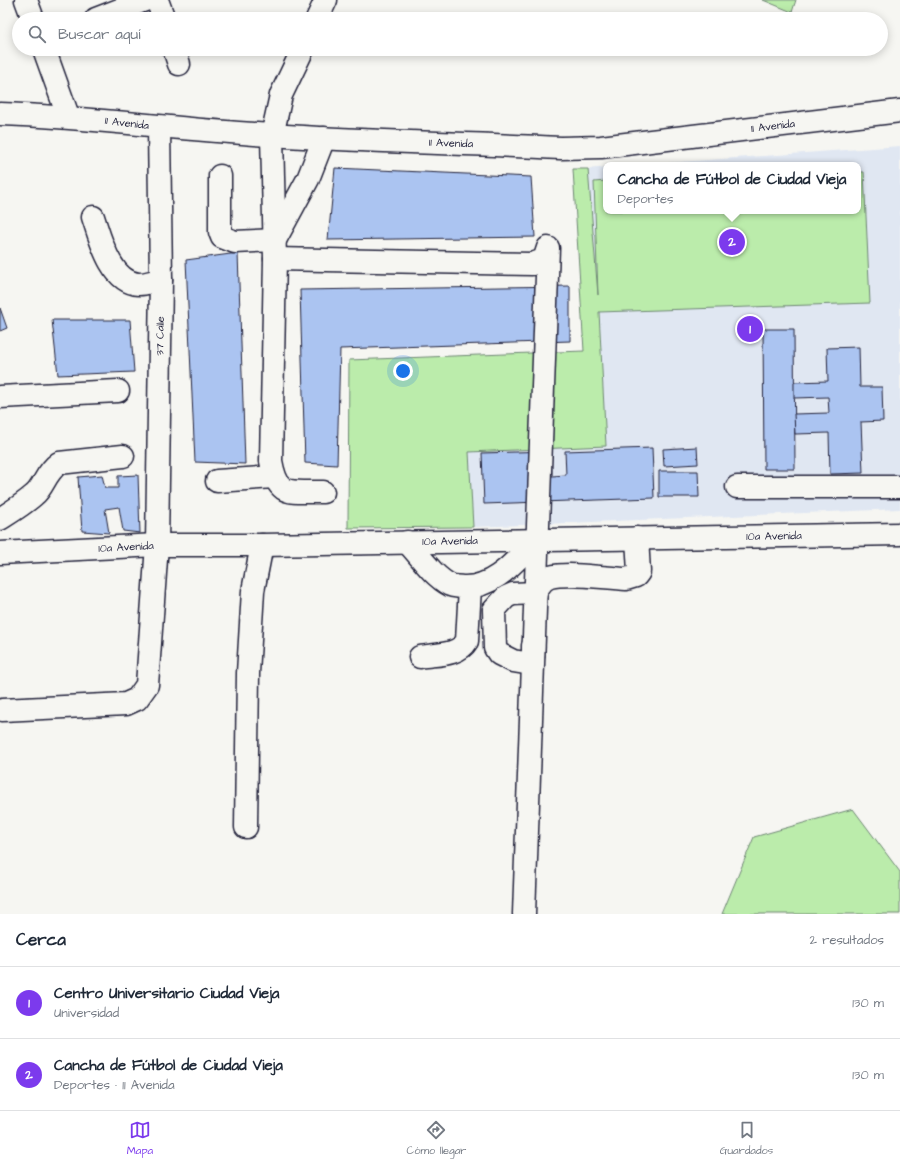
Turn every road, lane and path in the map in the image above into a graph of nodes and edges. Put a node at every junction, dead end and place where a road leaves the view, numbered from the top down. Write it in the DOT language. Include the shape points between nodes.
graph roads {
  1 [pos="26,0"];
  2 [pos="145,0"];
  3 [pos="157,0"];
  4 [pos="326,0"];
  5 [pos="30,12"];
  6 [pos="114,12"];
  7 [pos="161,12"];
  8 [pos="320,12"];
  9 [pos="47,56"];
  10 [pos="300,56"];
  11 [pos="900,111"];
  12 [pos="0,114"];
  13 [pos="68,116"];
  14 [pos="160,127"];
  15 [pos="272,136"];
  16 [pos="324,138"];
  17 [pos="220,176"];
  18 [pos="93,217"];
  19 [pos="275,249"];
  20 [pos="161,280"];
  21 [pos="118,391"];
  22 [pos="0,397"];
  23 [pos="123,456"];
  24 [pos="274,477"];
  25 [pos="217,481"];
  26 [pos="737,487"];
  27 [pos="900,487"];
  28 [pos="323,492"];
  29 [pos="0,519"];
  30 [pos="900,534"];
  31 [pos="637,538"];
  32 [pos="537,540"];
  33 [pos="407,542"];
  34 [pos="157,545"];
  35 [pos="262,545"];
  36 [pos="0,553"];
  37 [pos="470,587"];
  38 [pos="535,593"];
  39 [pos="533,656"];
  40 [pos="420,657"];
  41 [pos="2,710"];
  42 [pos="246,827"];
  43 [pos="524,914"];
  1 -- 5 [label="street"];
  2 -- 6 [label="street"];
  3 -- 7 [label="street"];
  4 -- 8 [label="street"];
  9 -- 13 [label="street"];
  10 -- 15 [label="street" via="281,95"];
  11 -- 16 [label="street, 11 Avenida" via="601,147 561,148"];
  12 -- 13 [label="street, 11 Avenida"];
  13 -- 14 [label="street, 11 Avenida"];
  14 -- 15 [label="street, 11 Avenida"];
  14 -- 20 [label="street, 37 Calle"];
  15 -- 16 [label="street, 11 Avenida"];
  15 -- 19 [label="street"];
  16 -- 19 [label="street"];
  17 -- 19 [label="street" via="222,237 235,242"];
  18 -- 20 [label="street" via="106,255 116,271 127,281 138,284"];
  19 -- 24 [label="street" via="271,461"];
  19 -- 32 [label="street" via="532,264 544,260 548,248"];
  20 -- 34 [label="street, 37 Calle"];
  21 -- 22 [label="street"];
  23 -- 29 [label="street" via="60,463 52,468 36,495"];
  24 -- 25 [label="street"];
  24 -- 28 [label="street" via="285,490"];
  26 -- 27 [label="street"];
  30 -- 31 [label="street, 10a Avenida"];
  31 -- 32 [label="street, 10a Avenida"];
  31 -- 38 [label="street" via="639,572 636,576 626,579 564,575 549,578"];
  32 -- 33 [label="street, 10a Avenida"];
  32 -- 37 [label="street" via="493,579 479,586"];
  32 -- 38 [label="street"];
  33 -- 35 [label="street, 10a Avenida"];
  33 -- 37 [label="street" via="442,579 452,586"];
  34 -- 35 [label="street, 10a Avenida"];
  34 -- 36 [label="street, 10a Avenida"];
  34 -- 41 [label="street, 37 Calle" via="147,685 137,699 126,704"];
  35 -- 42 [label="street" via="253,591 248,673"];
  37 -- 40 [label="street" via="467,641 463,648 454,652"];
  38 -- 39 [label="street"];
  38 -- 39 [label="street" via="513,594 506,597 494,610 494,644 499,654 513,661 525,663"];
  39 -- 43 [label="street"];
}
